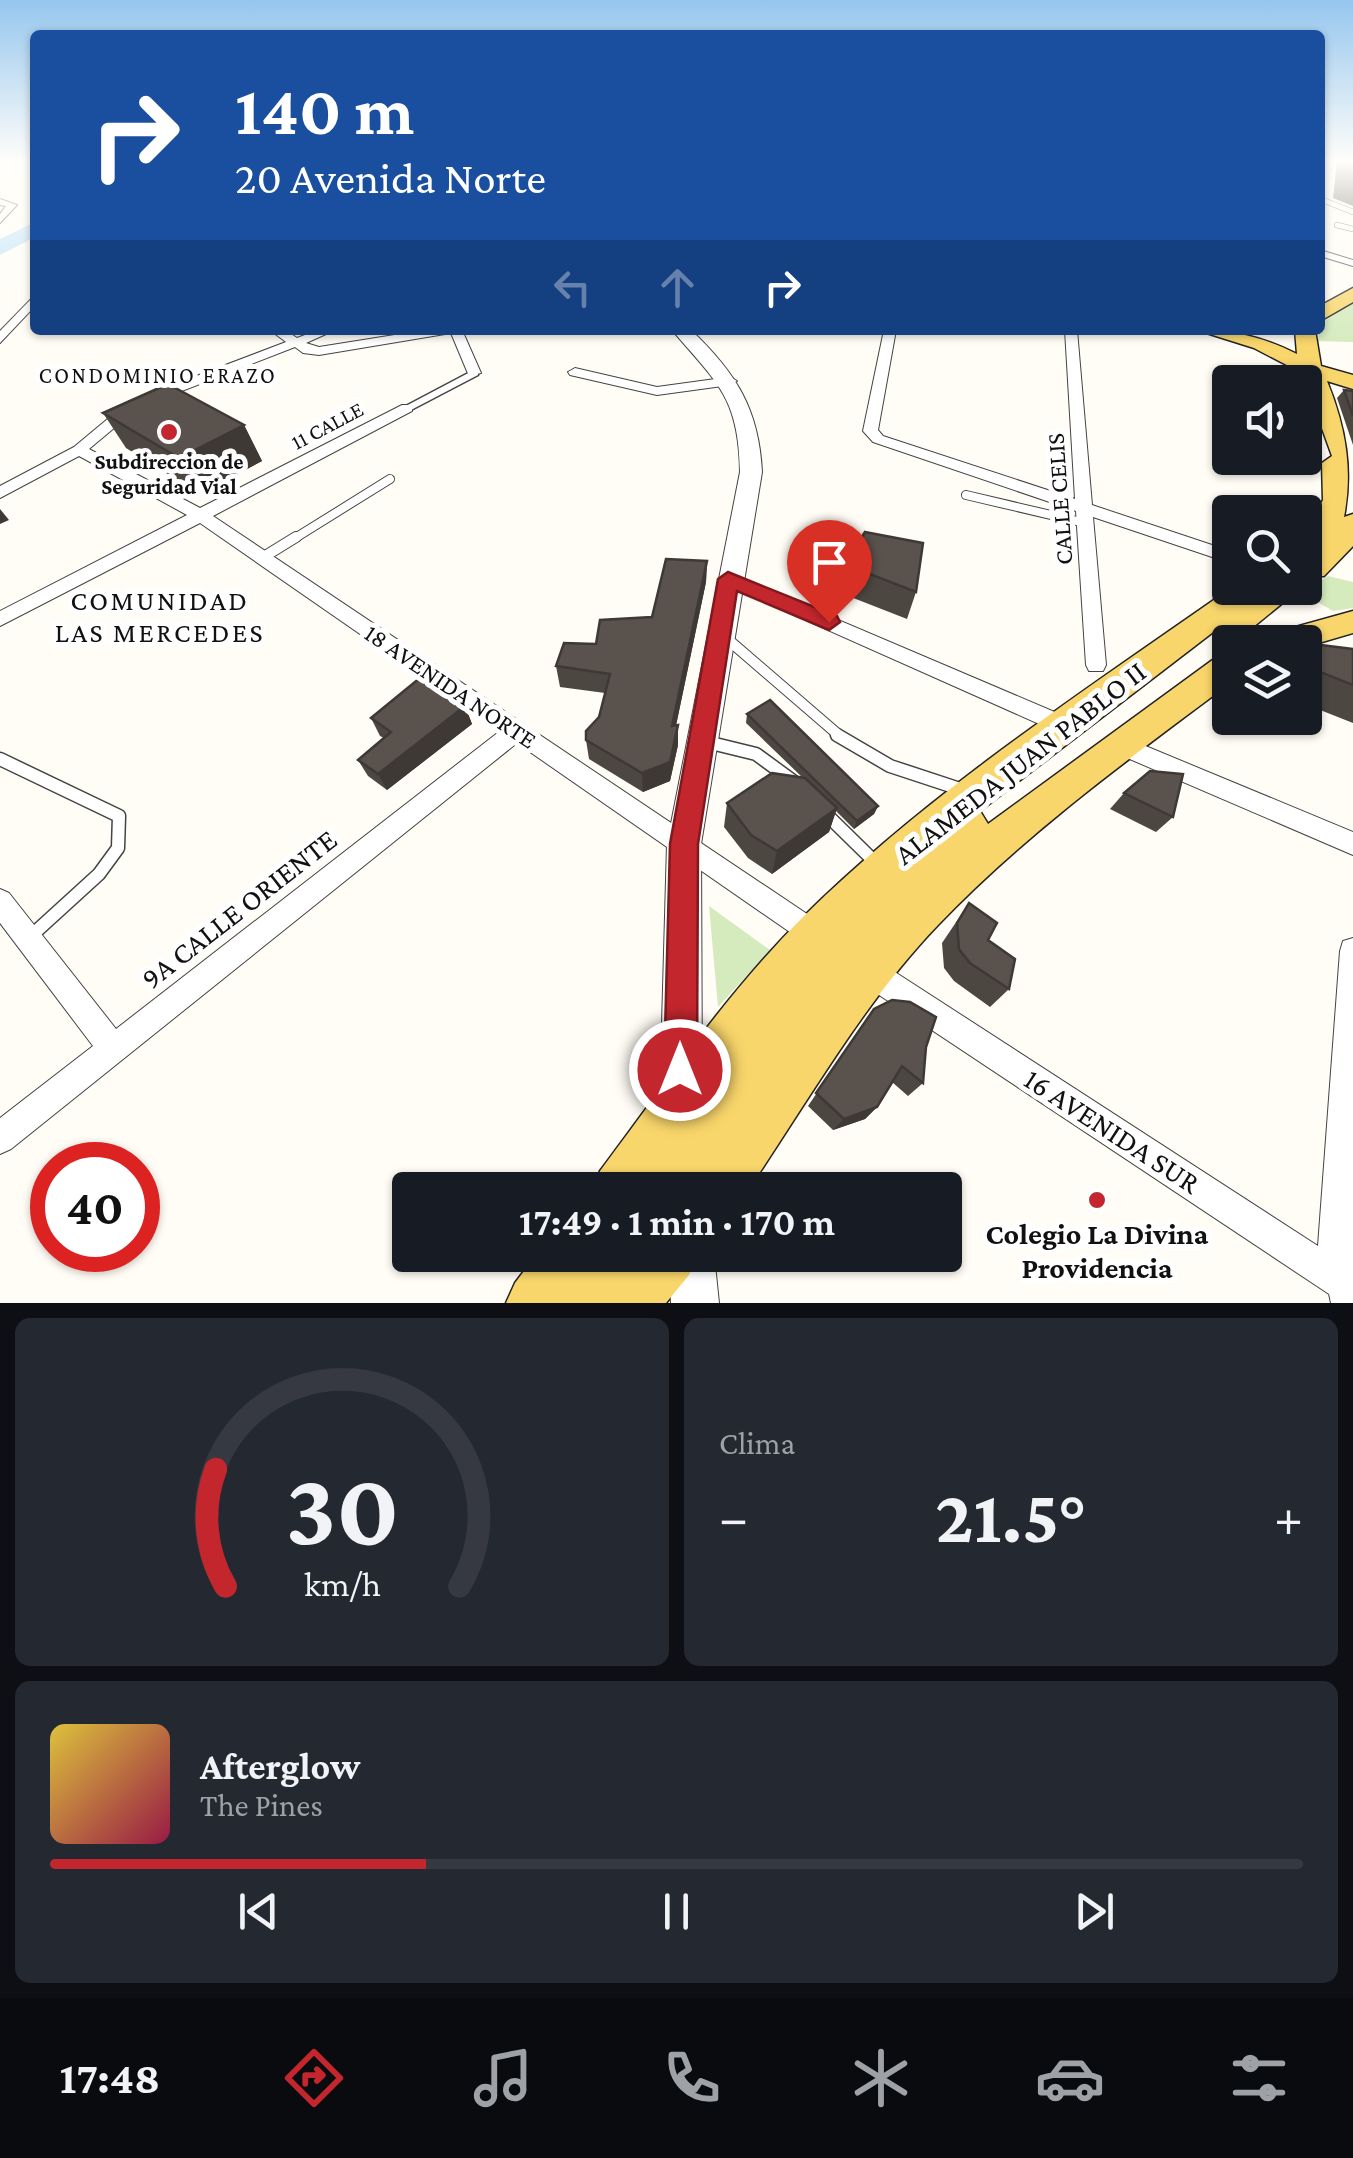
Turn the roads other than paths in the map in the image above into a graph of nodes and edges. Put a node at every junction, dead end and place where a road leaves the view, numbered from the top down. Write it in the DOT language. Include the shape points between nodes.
graph roads {
  1 [pos="1338,225"];
  2 [pos="1353,229"];
  3 [pos="1325,255"];
  4 [pos="1353,263"];
  5 [pos="1353,285"];
  6 [pos="1353,294"];
  7 [pos="1325,302"];
  8 [pos="30,305"];
  9 [pos="1325,312"];
  10 [pos="284,335"];
  11 [pos="315,335"];
  12 [pos="421,335"];
  13 [pos="455,335"];
  14 [pos="686,335"];
  15 [pos="889,335"];
  16 [pos="1071,335"];
  17 [pos="1226,335"];
  18 [pos="1291,335"];
  19 [pos="1305,335"];
  20 [pos="0,339"];
  21 [pos="296,342"];
  22 [pos="1291,365"];
  23 [pos="1300,365"];
  24 [pos="1305,365"];
  25 [pos="574,372"];
  26 [pos="474,373"];
  27 [pos="1322,377"];
  28 [pos="730,382"];
  29 [pos="1353,382"];
  30 [pos="407,408"];
  31 [pos="1322,416"];
  32 [pos="79,450"];
  33 [pos="1344,470"];
  34 [pos="390,479"];
  35 [pos="1353,486"];
  36 [pos="0,493"];
  37 [pos="966,495"];
  38 [pos="200,515"];
  39 [pos="1085,516"];
  40 [pos="1353,523"];
  41 [pos="1322,534"];
  42 [pos="1353,548"];
  43 [pos="1212,552"];
  44 [pos="262,558"];
  45 [pos="1322,558"];
  46 [pos="1322,562"];
  47 [pos="728,579"];
  48 [pos="1228,605"];
  49 [pos="1257,605"];
  50 [pos="0,618"];
  51 [pos="1353,622"];
  52 [pos="1322,631"];
  53 [pos="720,632"];
  54 [pos="1096,665"];
  55 [pos="1212,678"];
  56 [pos="1063,724"];
  57 [pos="518,730"];
  58 [pos="701,742"];
  59 [pos="1119,744"];
  60 [pos="0,759"];
  61 [pos="974,793"];
  62 [pos="684,844"];
  63 [pos="1353,844"];
  64 [pos="882,870"];
  65 [pos="0,902"];
  66 [pos="816,935"];
  67 [pos="28,938"];
  68 [pos="1353,951"];
  69 [pos="871,973"];
  70 [pos="113,1049"];
  71 [pos="681,1106"];
  72 [pos="0,1138"];
  73 [pos="632,1172"];
  74 [pos="689,1172"];
  75 [pos="701,1172"];
  76 [pos="704,1172"];
  77 [pos="558,1272"];
  78 [pos="618,1272"];
  79 [pos="655,1272"];
  80 [pos="692,1272"];
  81 [pos="1348,1292"];
  82 [pos="535,1303"];
  83 [pos="596,1303"];
  84 [pos="630,1303"];
  85 [pos="695,1303"];
  1 -- 2 [label="lane"];
  3 -- 4 [label="street"];
  5 -- 7 [label="main road"];
  6 -- 9 [label="main road"];
  8 -- 20 [label="street"];
  10 -- 21 [label="street"];
  11 -- 21 [label="street"];
  12 -- 21 [label="street" via="319,351"];
  13 -- 26 [label="street"];
  14 -- 28 [label="street"];
  15 -- 39 [label="street" via="870,431 878,439"];
  16 -- 39 [label="street, CALLE CELIS"];
  17 -- 22 [label="main road" via="1261,344"];
  18 -- 23 [label="main road"];
  19 -- 24 [label="main road"];
  21 -- 32 [label="street" via="133,405"];
  25 -- 28 [label="street" via="656,390"];
  26 -- 30 [label="street, 11 CALLE"];
  27 -- 29 [label="main road"];
  28 -- 47 [label="street" via="752,432 751,472"];
  30 -- 38 [label="street, 11 CALLE"];
  31 -- 33 [label="main road"];
  32 -- 36 [label="street"];
  32 -- 38 [label="street, 18 AVENIDA NORTE"];
  33 -- 35 [label="main road"];
  33 -- 41 [label="main road"];
  34 -- 44 [label="lane"];
  37 -- 39 [label="lane"];
  38 -- 44 [label="street, 18 AVENIDA NORTE"];
  38 -- 50 [label="street, 11 CALLE"];
  39 -- 43 [label="street"];
  39 -- 54 [label="street, CALLE CELIS"];
  40 -- 45 [label="main road" via="1340,546"];
  42 -- 46 [label="main road"];
  44 -- 57 [label="street, 18 AVENIDA NORTE"];
  47 -- 53 [label="street"];
  47 -- 56 [label="street"];
  48 -- 56 [label="main road, ALAMEDA JUAN PABLO II"];
  49 -- 75 [label="main road" via="930,858 849,947"];
  51 -- 52 [label="main road"];
  53 -- 58 [label="street"];
  53 -- 61 [label="lane" via="840,740 876,763"];
  55 -- 59 [label="main road, ALAMEDA JUAN PABLO II"];
  56 -- 61 [label="main road, ALAMEDA JUAN PABLO II"];
  57 -- 62 [label="street, 18 AVENIDA NORTE"];
  57 -- 70 [label="street, 9A CALLE ORIENTE"];
  58 -- 62 [label="street"];
  58 -- 64 [label="lane" via="760,752"];
  59 -- 63 [label="street"];
  59 -- 69 [label="main road, ALAMEDA JUAN PABLO II" via="956,877"];
  60 -- 67 [label="lane" via="119,816 118,848 99,874"];
  61 -- 64 [label="main road, ALAMEDA JUAN PABLO II"];
  62 -- 66 [label="street, 18 AVENIDA NORTE"];
  62 -- 71 [label="street"];
  64 -- 66 [label="main road, ALAMEDA JUAN PABLO II"];
  65 -- 67 [label="street"];
  66 -- 71 [label="main road, ALAMEDA JUAN PABLO II"];
  67 -- 70 [label="street"];
  68 -- 81 [label="street" via="1334,1242"];
  69 -- 76 [label="main road, ALAMEDA JUAN PABLO II"];
  69 -- 81 [label="street, 16 AVENIDA SUR"];
  70 -- 72 [label="street, 9A CALLE ORIENTE"];
  71 -- 73 [label="main road, ALAMEDA JUAN PABLO II"];
  71 -- 74 [label="street"];
  77 -- 82 [label="main road"];
  78 -- 83 [label="main road"];
  79 -- 84 [label="main road"];
  80 -- 85 [label="street"];
}
